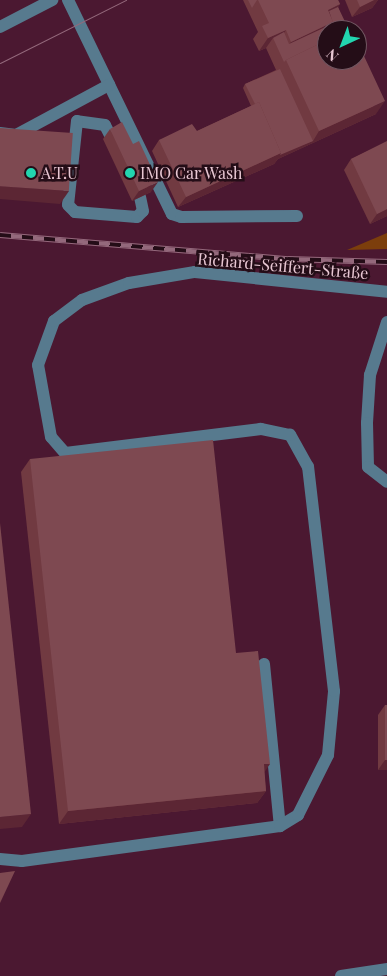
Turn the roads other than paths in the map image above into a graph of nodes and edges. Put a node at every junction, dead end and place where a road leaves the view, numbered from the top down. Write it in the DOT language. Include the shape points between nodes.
graph roads {
  1 [pos="52,0"];
  2 [pos="68,0"];
  3 [pos="0,27"];
  4 [pos="109,85"];
  5 [pos="0,133"];
  6 [pos="110,135"];
  7 [pos="140,197"];
  8 [pos="297,216"];
  9 [pos="387,292"];
  10 [pos="387,322"];
  11 [pos="384,342"];
  12 [pos="387,482"];
  13 [pos="264,664"];
  14 [pos="280,826"];
  15 [pos="0,859"];
  16 [pos="387,969"];
  17 [pos="341,976"];
  1 -- 3 [label="street"];
  2 -- 4 [label="street"];
  4 -- 5 [label="street" via="16,135"];
  4 -- 8 [label="street" via="172,214"];
  6 -- 7 [label="street" via="105,125 77,121 68,206 75,212 137,217 143,210"];
  9 -- 14 [label="street, Richard-Seiffert-Straße" via="195,272 129,283 82,300 54,321 38,365 51,437 65,453 261,429 290,435 308,467 334,691 328,755 298,815"];
  10 -- 11 [label="street"];
  11 -- 12 [label="street" via="370,375 368,467"];
  13 -- 14 [label="street"];
  14 -- 15 [label="street" via="22,861"];
  16 -- 17 [label="street"];
}
